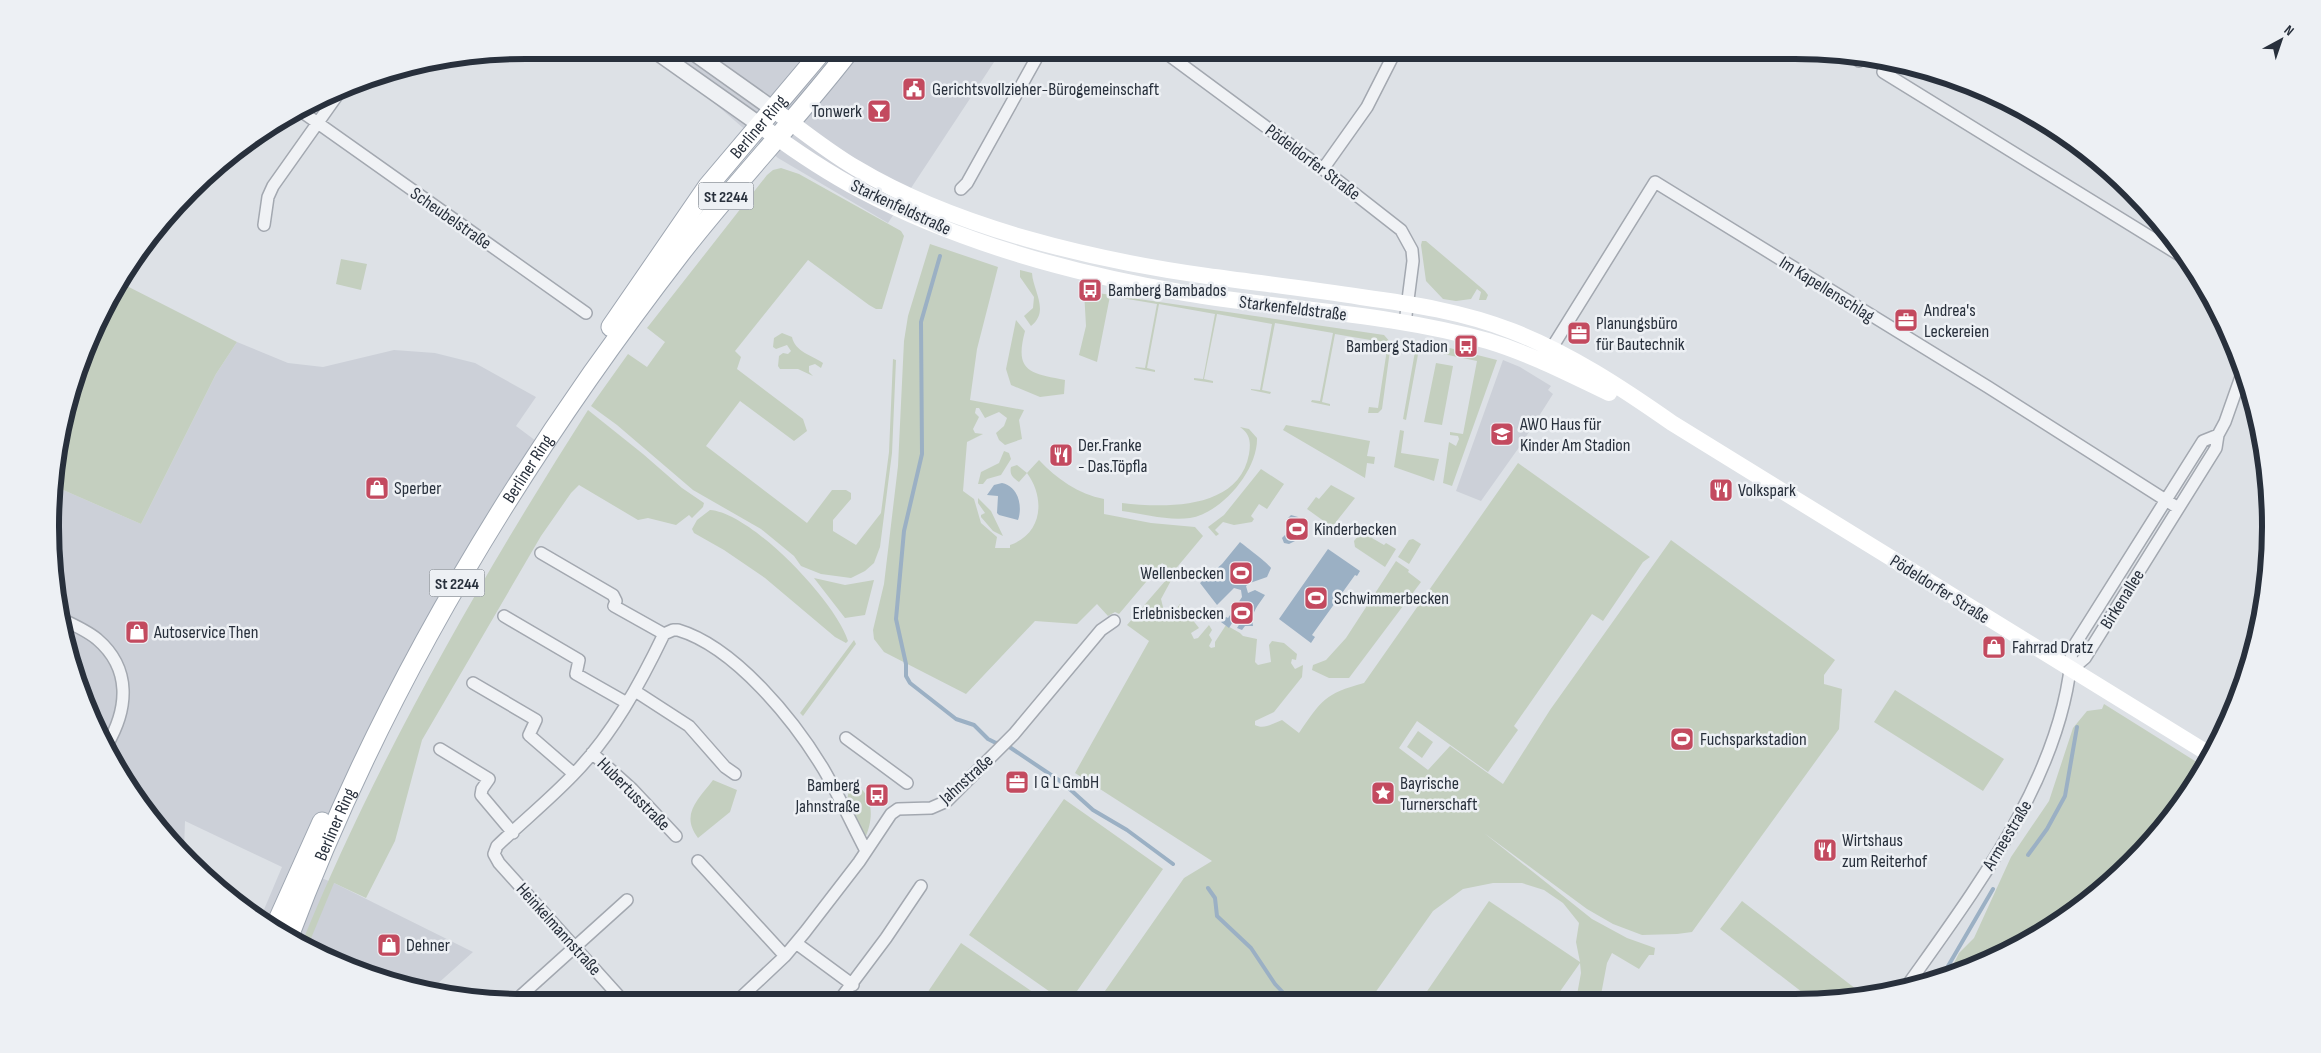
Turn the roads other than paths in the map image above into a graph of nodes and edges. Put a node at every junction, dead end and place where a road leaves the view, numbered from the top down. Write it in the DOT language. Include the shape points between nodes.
graph roads {
  1 [pos="667,59"];
  2 [pos="703,59"];
  3 [pos="815,59"];
  4 [pos="842,59"];
  5 [pos="1036,59"];
  6 [pos="1174,59"];
  7 [pos="1391,59"];
  8 [pos="1882,72"];
  9 [pos="334,100"];
  10 [pos="773,109"];
  11 [pos="305,115"];
  12 [pos="790,122"];
  13 [pos="317,124"];
  14 [pos="760,125"];
  15 [pos="776,137"];
  16 [pos="1323,169"];
  17 [pos="961,189"];
  18 [pos="264,226"];
  19 [pos="2171,250"];
  20 [pos="1184,272"];
  21 [pos="1181,292"];
  22 [pos="1407,303"];
  23 [pos="586,313"];
  24 [pos="1405,324"];
  25 [pos="1548,355"];
  26 [pos="2239,382"];
  27 [pos="2218,435"];
  28 [pos="2165,500"];
  29 [pos="2178,508"];
  30 [pos="541,553"];
  31 [pos="504,616"];
  32 [pos="1114,621"];
  33 [pos="69,624"];
  34 [pos="664,634"];
  35 [pos="2071,670"];
  36 [pos="473,683"];
  37 [pos="635,690"];
  38 [pos="627,702"];
  39 [pos="846,738"];
  40 [pos="110,739"];
  41 [pos="440,749"];
  42 [pos="2205,751"];
  43 [pos="592,752"];
  44 [pos="574,774"];
  45 [pos="735,774"];
  46 [pos="907,783"];
  47 [pos="513,833"];
  48 [pos="676,836"];
  49 [pos="866,851"];
  50 [pos="494,854"];
  51 [pos="698,860"];
  52 [pos="921,886"];
  53 [pos="627,900"];
  54 [pos="277,922"];
  55 [pos="291,931"];
  56 [pos="796,943"];
  57 [pos="574,947"];
  58 [pos="785,956"];
  59 [pos="1912,979"];
  60 [pos="853,985"];
  61 [pos="523,994"];
  62 [pos="618,994"];
  63 [pos="745,994"];
  64 [pos="845,994"];
  1 -- 14 [label="street, Starkenfeldstraße"];
  2 -- 10 [label="street, Starkenfeldstraße"];
  3 -- 10 [label="main road, Berliner Ring / St 2244"];
  4 -- 12 [label="main road, Berliner Ring / St 2244"];
  5 -- 17 [label="street"];
  6 -- 16 [label="street, Pödeldorfer Straße"];
  7 -- 16 [label="street" via="1367,107"];
  8 -- 19 [label="street"];
  9 -- 13 [label="street"];
  10 -- 12 [label="main road, Starkenfeldstraße"];
  10 -- 14 [label="main road, Berliner Ring / St 2244"];
  11 -- 13 [label="street, Scheubelstraße"];
  12 -- 15 [label="main road, Berliner Ring / St 2244"];
  12 -- 20 [label="main road, Starkenfeldstraße" via="856,168 940,208 1039,241"];
  13 -- 18 [label="street" via="273,186"];
  13 -- 23 [label="street, Scheubelstraße"];
  14 -- 15 [label="main road, Starkenfeldstraße"];
  14 -- 54 [label="main road, Berliner Ring / St 2244" via="708,186 482,516 372,714"];
  15 -- 21 [label="main road, Starkenfeldstraße" via="861,191 931,223 1017,254"];
  15 -- 55 [label="main road, Berliner Ring / St 2244" via="710,215 655,288 545,441 479,545 414,659 358,771"];
  16 -- 22 [label="street, Pödeldorfer Straße" via="1387,218 1408,240 1412,261"];
  20 -- 21 [label="main road"];
  20 -- 22 [label="main road, Starkenfeldstraße"];
  21 -- 24 [label="main road, Starkenfeldstraße"];
  22 -- 24 [label="street, Pödeldorfer Straße"];
  22 -- 25 [label="main road, Pödeldorfer Straße" via="1504,328"];
  24 -- 25 [label="main road, Pödeldorfer Straße"];
  25 -- 28 [label="street, Im Kapellenschlag" via="1655,182"];
  25 -- 35 [label="main road, Pödeldorfer Straße" via="1640,401"];
  26 -- 27 [label="street, Birkenallee"];
  27 -- 28 [label="street, Birkenallee" via="2203,441"];
  27 -- 29 [label="street, Birkenallee" via="2216,448"];
  28 -- 29 [label="street, Im Kapellenschlag"];
  28 -- 35 [label="street, Birkenallee" via="2072,649"];
  29 -- 35 [label="street, Birkenallee" via="2085,658"];
  30 -- 34 [label="street" via="613,595 614,606"];
  31 -- 38 [label="street" via="579,660 576,674"];
  32 -- 49 [label="street, Jahnstraße" via="1101,630 1014,734 947,801 931,808 898,809 891,814"];
  33 -- 40 [label="street" via="96,639 116,663 121,677 124,704 118,726"];
  34 -- 37 [label="street, Hubertusstraße"];
  34 -- 49 [label="street" via="678,630 707,643 748,673 796,729 823,768"];
  35 -- 42 [label="main road, Pödeldorfer Straße"];
  35 -- 59 [label="street, Armeestraße" via="2050,747 2019,818"];
  36 -- 44 [label="street, Hubertusstraße" via="536,720 529,735"];
  37 -- 38 [label="street, Hubertusstraße"];
  37 -- 45 [label="street" via="689,726"];
  38 -- 43 [label="street, Hubertusstraße"];
  39 -- 46 [label="street"];
  41 -- 47 [label="street" via="489,779 481,795"];
  43 -- 44 [label="street, Hubertusstraße"];
  43 -- 48 [label="street, Hubertusstraße"];
  44 -- 47 [label="street, Hubertusstraße"];
  47 -- 50 [label="street, Hubertusstraße"];
  49 -- 56 [label="street, Jahnstraße"];
  50 -- 57 [label="street, Heinkelmannstraße"];
  51 -- 58 [label="street"];
  52 -- 60 [label="street"];
  53 -- 57 [label="street"];
  56 -- 58 [label="street, Jahnstraße"];
  56 -- 60 [label="street"];
  57 -- 61 [label="street"];
  57 -- 62 [label="street, Heinkelmannstraße"];
  58 -- 63 [label="street, Jahnstraße"];
  60 -- 64 [label="street"];
}
